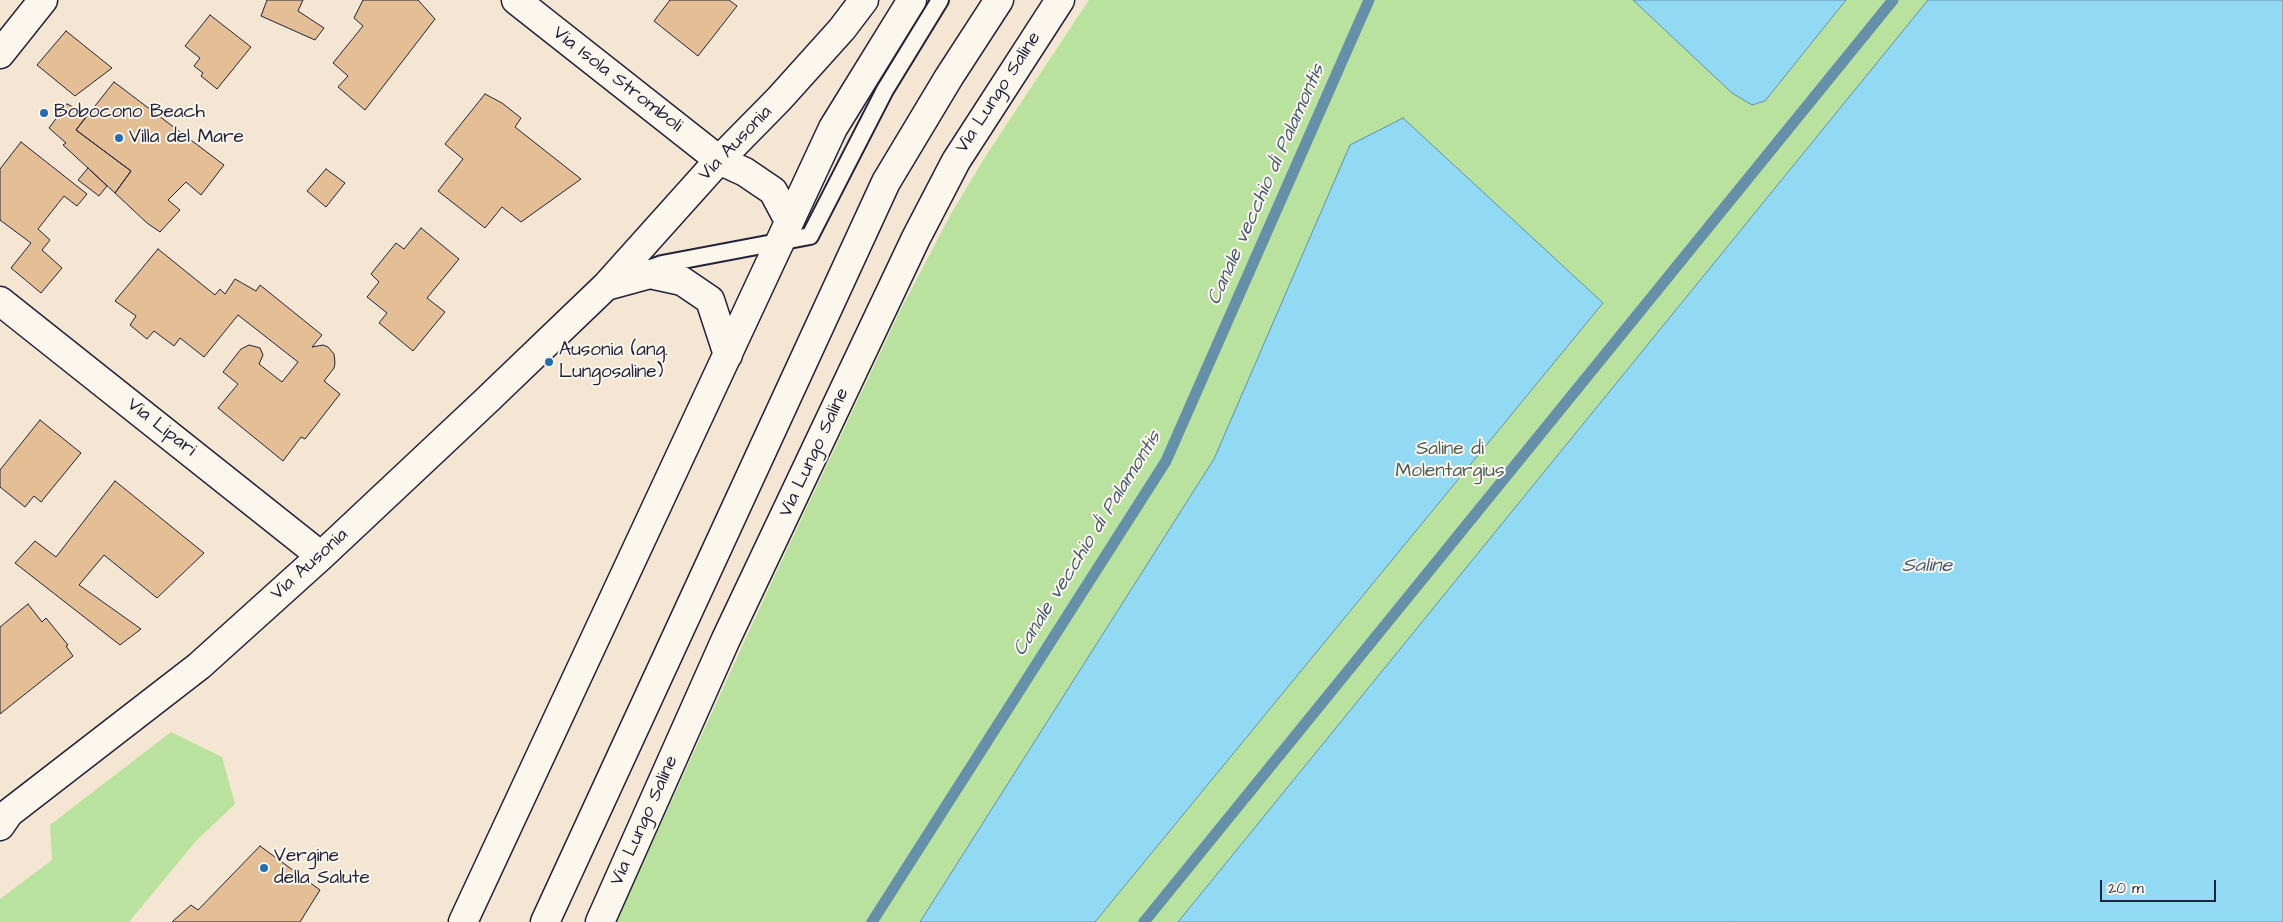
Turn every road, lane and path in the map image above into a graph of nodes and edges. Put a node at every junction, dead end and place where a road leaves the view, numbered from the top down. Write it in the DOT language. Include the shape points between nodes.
graph roads {
  1 [pos="43,0"];
  2 [pos="516,0"];
  3 [pos="864,0"];
  4 [pos="912,0"];
  5 [pos="940,0"];
  6 [pos="999,0"];
  7 [pos="1060,0"];
  8 [pos="0,54"];
  9 [pos="718,160"];
  10 [pos="784,232"];
  11 [pos="606,286"];
  12 [pos="0,300"];
  13 [pos="728,354"];
  14 [pos="321,556"];
  15 [pos="3,814"];
  16 [pos="463,922"];
  17 [pos="545,922"];
  18 [pos="600,922"];
  1 -- 8 [label="street"];
  2 -- 9 [label="street, Via Isola Stromboli"];
  3 -- 9 [label="street, Via Ausonia" via="779,99"];
  4 -- 10 [label="street" via="833,128"];
  5 -- 10 [label="lane" via="885,90 810,236"];
  6 -- 17 [label="street" via="886,182"];
  7 -- 18 [label="street, Via Lungo Saline" via="956,161 916,238 726,639"];
  9 -- 10 [label="street, Via Isola Stromboli" via="745,172 773,191"];
  9 -- 11 [label="street, Via Ausonia"];
  10 -- 11 [label="lane" via="662,264"];
  10 -- 13 [label="street"];
  11 -- 13 [label="street, Via Ausonia" via="650,274 682,281 710,300"];
  11 -- 14 [label="street, Via Ausonia"];
  12 -- 14 [label="street, Via Lipari"];
  13 -- 16 [label="street"];
  14 -- 15 [label="street, Via Ausonia" via="199,666"];
}
